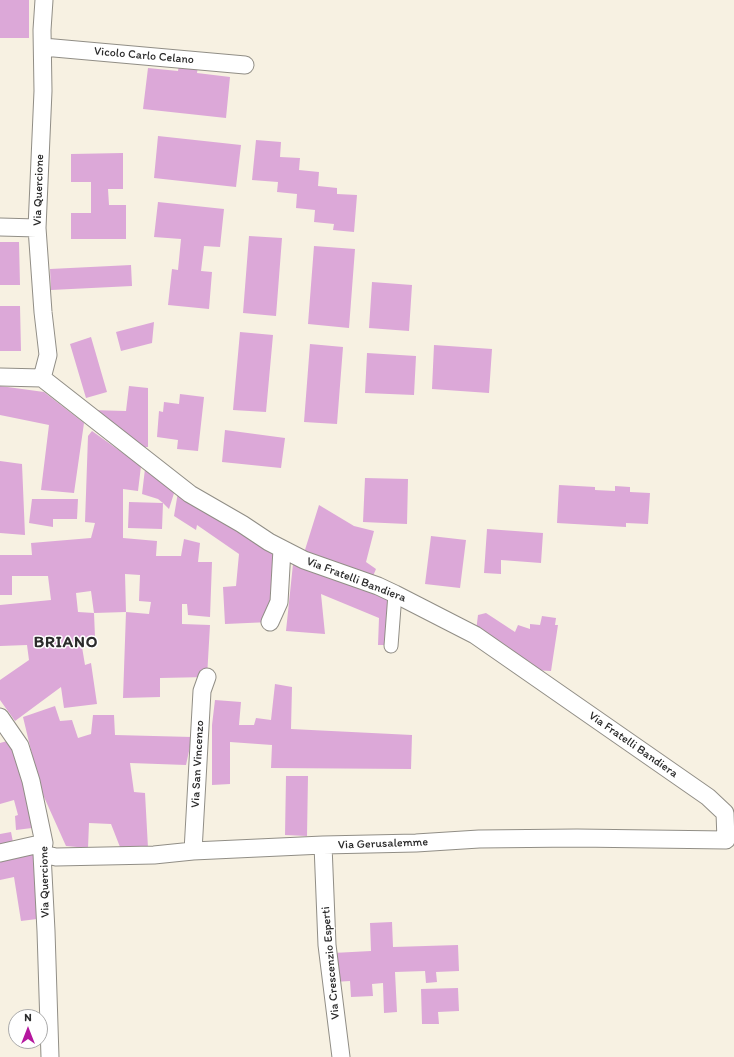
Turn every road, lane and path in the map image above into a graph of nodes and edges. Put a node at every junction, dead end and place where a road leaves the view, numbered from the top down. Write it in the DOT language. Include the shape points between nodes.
graph roads {
  1 [pos="44,0"];
  2 [pos="43,47"];
  3 [pos="245,65"];
  4 [pos="0,227"];
  5 [pos="38,228"];
  6 [pos="0,377"];
  7 [pos="42,378"];
  8 [pos="282,549"];
  9 [pos="395,594"];
  10 [pos="270,622"];
  11 [pos="391,646"];
  12 [pos="207,677"];
  13 [pos="0,717"];
  14 [pos="726,840"];
  15 [pos="324,845"];
  16 [pos="43,848"];
  17 [pos="193,851"];
  18 [pos="0,853"];
  19 [pos="50,1057"];
  20 [pos="341,1057"];
  1 -- 2 [label="street, Via Quercione"];
  2 -- 3 [label="street, Vicolo Carlo Celano"];
  2 -- 5 [label="street, Via Quercione"];
  4 -- 5 [label="street"];
  5 -- 7 [label="street, Via Quercione" via="48,355"];
  6 -- 7 [label="street"];
  7 -- 8 [label="street, Via Fratelli Bandiera" via="190,494"];
  8 -- 9 [label="street, Via Fratelli Bandiera" via="304,560"];
  8 -- 10 [label="street" via="279,602"];
  9 -- 11 [label="street"];
  9 -- 14 [label="street, Via Fratelli Bandiera" via="475,635 708,797 725,814"];
  12 -- 17 [label="street, Via San Vincenzo" via="202,691"];
  13 -- 16 [label="street, Via Quercione" via="20,746 31,781"];
  14 -- 15 [label="street, Via Gerusalemme" via="479,839"];
  15 -- 17 [label="street, Via Gerusalemme"];
  15 -- 20 [label="street, Via Crescenzio Esperti" via="327,945"];
  16 -- 17 [label="street, Via Gerusalemme" via="56,857 154,855"];
  16 -- 18 [label="street"];
  16 -- 19 [label="street, Via Quercione"];
}
